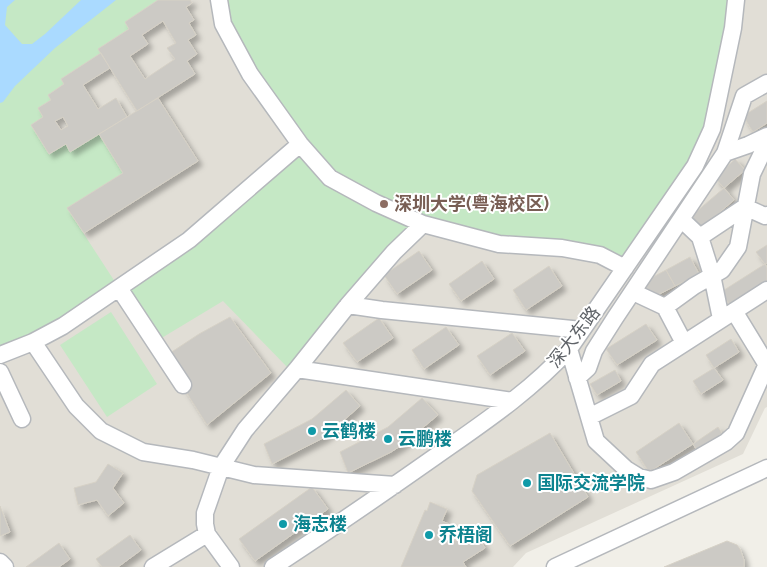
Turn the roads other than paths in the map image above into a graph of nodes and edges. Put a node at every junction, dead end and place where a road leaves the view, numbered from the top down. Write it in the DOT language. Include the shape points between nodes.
graph roads {
  1 [pos="219,0"];
  2 [pos="736,0"];
  3 [pos="767,83"];
  4 [pos="767,136"];
  5 [pos="767,143"];
  6 [pos="300,144"];
  7 [pos="725,153"];
  8 [pos="745,207"];
  9 [pos="767,215"];
  10 [pos="680,219"];
  11 [pos="423,224"];
  12 [pos="700,237"];
  13 [pos="625,268"];
  14 [pos="712,275"];
  15 [pos="119,288"];
  16 [pos="767,290"];
  17 [pos="633,292"];
  18 [pos="348,305"];
  19 [pos="665,307"];
  20 [pos="727,315"];
  21 [pos="582,330"];
  22 [pos="33,342"];
  23 [pos="684,344"];
  24 [pos="569,349"];
  25 [pos="0,355"];
  26 [pos="767,365"];
  27 [pos="297,369"];
  28 [pos="0,372"];
  29 [pos="577,378"];
  30 [pos="183,385"];
  31 [pos="512,401"];
  32 [pos="589,417"];
  33 [pos="22,419"];
  34 [pos="221,467"];
  35 [pos="767,468"];
  36 [pos="395,485"];
  37 [pos="208,534"];
  38 [pos="0,562"];
  39 [pos="5,567"];
  40 [pos="153,567"];
  41 [pos="231,567"];
  42 [pos="273,567"];
  43 [pos="554,567"];
  1 -- 6 [label="street" via="223,24 239,56"];
  2 -- 13 [label="street, 深大东路" via="734,28 712,129 695,166"];
  3 -- 7 [label="street" via="744,96"];
  4 -- 7 [label="street"];
  5 -- 8 [label="street" via="752,174"];
  6 -- 11 [label="street" via="330,178"];
  6 -- 15 [label="street" via="189,240"];
  7 -- 10 [label="street"];
  8 -- 9 [label="street"];
  8 -- 12 [label="street"];
  8 -- 14 [label="street" via="738,247 722,270"];
  10 -- 12 [label="street"];
  10 -- 17 [label="street"];
  11 -- 13 [label="street" via="499,244 562,248 600,255"];
  11 -- 18 [label="street"];
  12 -- 14 [label="street"];
  13 -- 21 [label="street, 深大东路"];
  14 -- 19 [label="street"];
  14 -- 20 [label="street"];
  15 -- 22 [label="street"];
  15 -- 30 [label="street"];
  16 -- 20 [label="street"];
  17 -- 19 [label="street"];
  17 -- 29 [label="street" via="594,351 588,368"];
  18 -- 21 [label="street"];
  18 -- 27 [label="street"];
  19 -- 23 [label="street"];
  20 -- 23 [label="street"];
  20 -- 26 [label="street"];
  21 -- 24 [label="street, 深大东路"];
  22 -- 25 [label="street"];
  22 -- 34 [label="street" via="76,406 101,431 143,452"];
  23 -- 32 [label="street" via="652,364 631,396"];
  24 -- 29 [label="street"];
  24 -- 31 [label="street, 深大东路" via="550,370"];
  26 -- 32 [label="street" via="736,433 674,472 651,480 626,469 596,441"];
  27 -- 31 [label="street"];
  27 -- 34 [label="street" via="245,430"];
  28 -- 33 [label="street"];
  29 -- 32 [label="street"];
  31 -- 36 [label="street, 深大东路"];
  34 -- 36 [label="street" via="254,476"];
  34 -- 37 [label="street" via="205,513"];
  35 -- 43 [label="street"];
  36 -- 42 [label="street, 深大东路"];
  37 -- 40 [label="street"];
  37 -- 41 [label="street"];
  38 -- 39 [label="street"];
}
